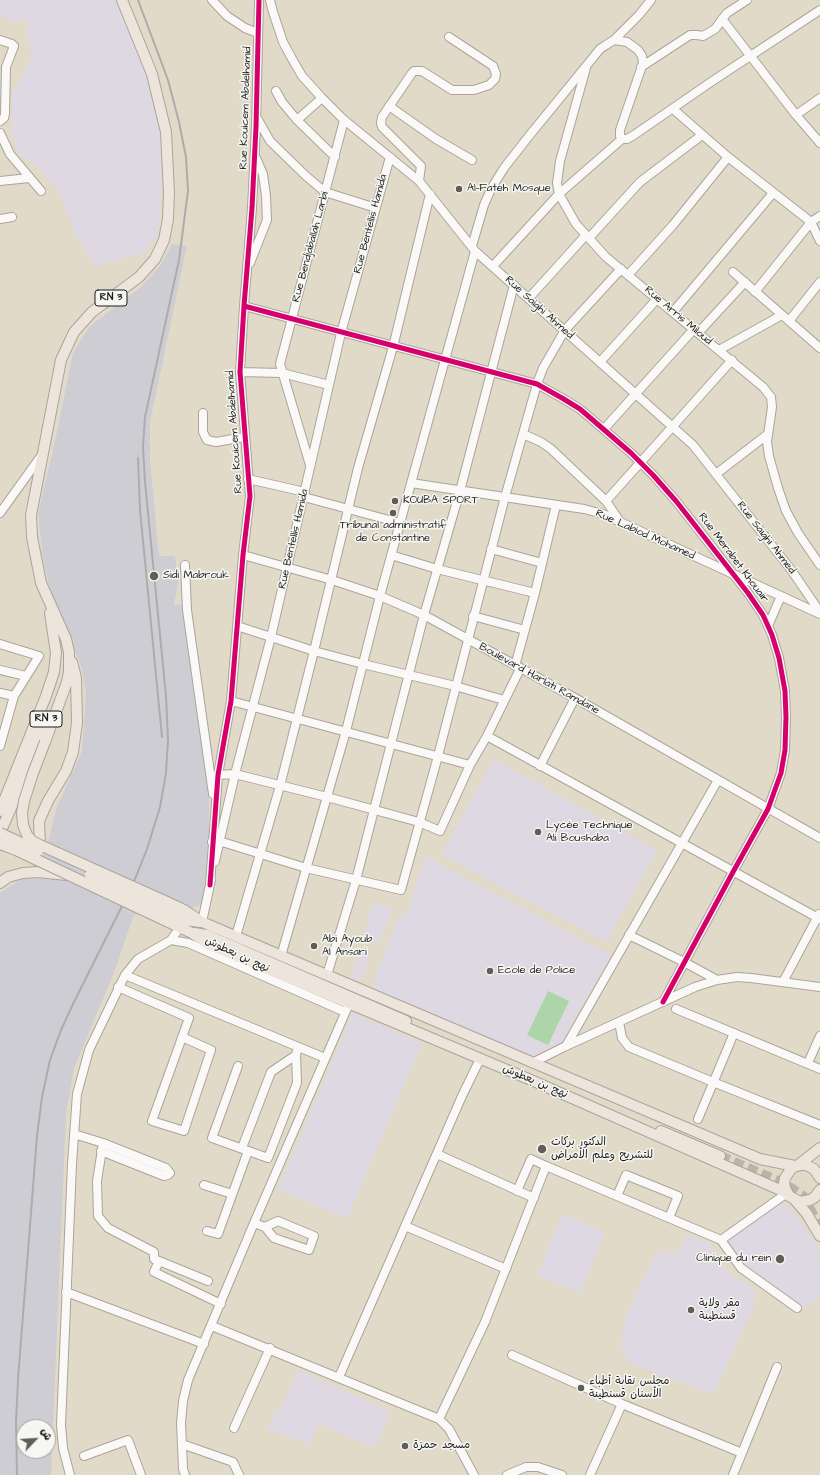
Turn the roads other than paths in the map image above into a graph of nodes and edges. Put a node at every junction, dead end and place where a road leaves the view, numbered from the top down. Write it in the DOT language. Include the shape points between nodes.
graph roads {
  1 [pos="122,0"];
  2 [pos="212,0"];
  3 [pos="259,0"];
  4 [pos="270,0"];
  5 [pos="651,0"];
  6 [pos="747,0"];
  7 [pos="820,10"];
  8 [pos="722,19"];
  9 [pos="258,33"];
  10 [pos="449,37"];
  11 [pos="0,40"];
  12 [pos="614,40"];
  13 [pos="751,56"];
  14 [pos="587,66"];
  15 [pos="3,67"];
  16 [pos="641,67"];
  17 [pos="276,91"];
  18 [pos="322,98"];
  19 [pos="820,98"];
  20 [pos="389,106"];
  21 [pos="673,109"];
  22 [pos="796,115"];
  23 [pos="256,118"];
  24 [pos="297,120"];
  25 [pos="344,120"];
  26 [pos="0,121"];
  27 [pos="0,133"];
  28 [pos="702,135"];
  29 [pos="622,139"];
  30 [pos="820,143"];
  31 [pos="255,156"];
  32 [pos="335,157"];
  33 [pos="390,157"];
  34 [pos="728,157"];
  35 [pos="472,160"];
  36 [pos="30,178"];
  37 [pos="0,181"];
  38 [pos="419,181"];
  39 [pos="41,191"];
  40 [pos="325,192"];
  41 [pos="773,193"];
  42 [pos="430,194"];
  43 [pos="559,194"];
  44 [pos="376,208"];
  45 [pos="820,216"];
  46 [pos="12,218"];
  47 [pos="0,219"];
  48 [pos="811,222"];
  49 [pos="588,236"];
  50 [pos="820,241"];
  51 [pos="473,248"];
  52 [pos="493,266"];
  53 [pos="621,269"];
  54 [pos="246,271"];
  55 [pos="733,272"];
  56 [pos="628,275"];
  57 [pos="744,282"];
  58 [pos="820,282"];
  59 [pos="514,285"];
  60 [pos="755,292"];
  61 [pos="529,298"];
  62 [pos="658,299"];
  63 [pos="244,306"];
  64 [pos="673,312"];
  65 [pos="782,315"];
  66 [pos="292,319"];
  67 [pos="789,321"];
  68 [pos="565,330"];
  69 [pos="696,331"];
  70 [pos="341,332"];
  71 [pos="819,346"];
  72 [pos="394,347"];
  73 [pos="719,350"];
  74 [pos="445,360"];
  75 [pos="732,360"];
  76 [pos="600,362"];
  77 [pos="240,372"];
  78 [pos="491,372"];
  79 [pos="282,373"];
  80 [pos="537,384"];
  81 [pos="329,385"];
  82 [pos="637,394"];
  83 [pos="203,413"];
  84 [pos="672,427"];
  85 [pos="604,429"];
  86 [pos="523,434"];
  87 [pos="768,434"];
  88 [pos="244,437"];
  89 [pos="44,452"];
  90 [pos="641,463"];
  91 [pos="310,466"];
  92 [pos="716,474"];
  93 [pos="248,479"];
  94 [pos="411,484"];
  95 [pos="460,491"];
  96 [pos="304,495"];
  97 [pos="505,497"];
  98 [pos="606,501"];
  99 [pos="556,505"];
  100 [pos="349,509"];
  101 [pos="0,513"];
  102 [pos="400,523"];
  103 [pos="621,523"];
  104 [pos="491,549"];
  105 [pos="243,555"];
  106 [pos="391,555"];
  107 [pos="542,563"];
  108 [pos="185,565"];
  109 [pos="820,565"];
  110 [pos="287,566"];
  111 [pos="437,569"];
  112 [pos="732,574"];
  113 [pos="332,580"];
  114 [pos="483,581"];
  115 [pos="535,593"];
  116 [pos="380,596"];
  117 [pos="781,596"];
  118 [pos="48,601"];
  119 [pos="820,613"];
  120 [pos="424,615"];
  121 [pos="473,616"];
  122 [pos="237,626"];
  123 [pos="768,626"];
  124 [pos="525,630"];
  125 [pos="271,637"];
  126 [pos="467,639"];
  127 [pos="0,644"];
  128 [pos="314,651"];
  129 [pos="68,652"];
  130 [pos="362,664"];
  131 [pos="518,667"];
  132 [pos="0,670"];
  133 [pos="409,675"];
  134 [pos="26,676"];
  135 [pos="455,686"];
  136 [pos="0,692"];
  137 [pos="14,696"];
  138 [pos="575,698"];
  139 [pos="504,700"];
  140 [pos="231,701"];
  141 [pos="252,707"];
  142 [pos="297,719"];
  143 [pos="346,731"];
  144 [pos="486,736"];
  145 [pos="391,743"];
  146 [pos="0,746"];
  147 [pos="438,756"];
  148 [pos="470,765"];
  149 [pos="540,766"];
  150 [pos="235,774"];
  151 [pos="218,775"];
  152 [pos="718,780"];
  153 [pos="280,786"];
  154 [pos="327,797"];
  155 [pos="215,808"];
  156 [pos="374,809"];
  157 [pos="768,809"];
  158 [pos="0,811"];
  159 [pos="419,822"];
  160 [pos="0,833"];
  161 [pos="820,838"];
  162 [pos="216,842"];
  163 [pos="0,844"];
  164 [pos="681,844"];
  165 [pos="40,845"];
  166 [pos="260,854"];
  167 [pos="306,868"];
  168 [pos="733,872"];
  169 [pos="71,876"];
  170 [pos="356,880"];
  171 [pos="0,883"];
  172 [pos="164,910"];
  173 [pos="819,916"];
  174 [pos="202,922"];
  175 [pos="180,927"];
  176 [pos="192,933"];
  177 [pos="629,935"];
  178 [pos="238,937"];
  179 [pos="171,940"];
  180 [pos="282,956"];
  181 [pos="684,962"];
  182 [pos="125,975"];
  183 [pos="327,975"];
  184 [pos="717,980"];
  185 [pos="783,982"];
  186 [pos="118,987"];
  187 [pos="820,987"];
  188 [pos="663,1002"];
  189 [pos="347,1008"];
  190 [pos="676,1009"];
  191 [pos="619,1022"];
  192 [pos="734,1033"];
  193 [pos="820,1036"];
  194 [pos="182,1037"];
  195 [pos="566,1046"];
  196 [pos="297,1051"];
  197 [pos="325,1058"];
  198 [pos="480,1059"];
  199 [pos="532,1063"];
  200 [pos="808,1064"];
  201 [pos="238,1066"];
  202 [pos="820,1069"];
  203 [pos="713,1082"];
  204 [pos="698,1119"];
  205 [pos="820,1125"];
  206 [pos="74,1134"];
  207 [pos="102,1147"];
  208 [pos="820,1148"];
  209 [pos="245,1149"];
  210 [pos="437,1154"];
  211 [pos="140,1162"];
  212 [pos="546,1166"];
  213 [pos="796,1166"];
  214 [pos="820,1178"];
  215 [pos="204,1185"];
  216 [pos="517,1191"];
  217 [pos="819,1192"];
  218 [pos="232,1194"];
  219 [pos="617,1196"];
  220 [pos="790,1196"];
  221 [pos="534,1198"];
  222 [pos="820,1205"];
  223 [pos="669,1218"];
  224 [pos="254,1223"];
  225 [pos="265,1226"];
  226 [pos="405,1226"];
  227 [pos="207,1231"];
  228 [pos="820,1236"];
  229 [pos="721,1240"];
  230 [pos="159,1261"];
  231 [pos="506,1269"];
  232 [pos="208,1281"];
  233 [pos="66,1292"];
  234 [pos="221,1304"];
  235 [pos="797,1308"];
  236 [pos="212,1326"];
  237 [pos="204,1344"];
  238 [pos="270,1348"];
  239 [pos="512,1355"];
  240 [pos="777,1367"];
  241 [pos="339,1377"];
  242 [pos="622,1404"];
  243 [pos="440,1419"];
  244 [pos="234,1428"];
  245 [pos="182,1444"];
  246 [pos="742,1453"];
  247 [pos="84,1456"];
  248 [pos="70,1475"];
  249 [pos="141,1475"];
  250 [pos="185,1475"];
  251 [pos="239,1475"];
  252 [pos="474,1475"];
  253 [pos="507,1475"];
  254 [pos="562,1475"];
  255 [pos="590,1475"];
  256 [pos="734,1475"];
  1 -- 89 [label="main road, RN 3" via="152,74 166,132 168,219 164,240 155,259 139,277 92,312 74,332 61,360"];
  2 -- 9 [label="street" via="227,16"];
  3 -- 9 [label="street, Rue Kouicem Abdelhamid"];
  4 -- 18 [label="street, Rue Saighi Ahmed" via="283,42 291,58 302,76"];
  5 -- 12 [label="street"];
  6 -- 8 [label="street"];
  7 -- 13 [label="street"];
  8 -- 13 [label="street"];
  8 -- 16 [label="street" via="715,29 703,36 690,35"];
  9 -- 23 [label="street, Rue Kouicem Abdelhamid"];
  10 -- 20 [label="street" via="493,66 496,71 495,79 489,85 474,90 452,90 422,71 414,71"];
  11 -- 15 [label="street" via="14,46"];
  12 -- 14 [label="street" via="600,49"];
  12 -- 16 [label="street" via="627,42 638,50 642,56"];
  13 -- 21 [label="street"];
  13 -- 22 [label="street"];
  14 -- 43 [label="street, Rue Arris Miloud" via="560,161 557,182"];
  14 -- 51 [label="street" via="529,136 491,189 484,205"];
  15 -- 26 [label="street" via="5,114"];
  16 -- 29 [label="street" via="620,130"];
  17 -- 24 [label="street"];
  18 -- 24 [label="street"];
  18 -- 25 [label="street, Rue Saighi Ahmed"];
  19 -- 22 [label="street"];
  20 -- 35 [label="street" via="436,139"];
  20 -- 38 [label="street" via="382,116 382,127 421,166"];
  21 -- 28 [label="street"];
  21 -- 29 [label="street" via="634,135"];
  22 -- 30 [label="street"];
  23 -- 31 [label="street, Rue Kouicem Abdelhamid"];
  23 -- 40 [label="street" via="270,141"];
  24 -- 32 [label="street"];
  25 -- 32 [label="street, Rue Bendjaballah Larbi"];
  25 -- 33 [label="street, Rue Saighi Ahmed"];
  27 -- 36 [label="street" via="10,154"];
  28 -- 34 [label="street"];
  28 -- 49 [label="street" via="640,182"];
  29 -- 43 [label="street"];
  31 -- 54 [label="street, Rue Kouicem Abdelhamid"];
  31 -- 54 [label="street" via="262,174 267,220"];
  32 -- 40 [label="street, Rue Bendjaballah Larbi"];
  33 -- 38 [label="street, Rue Saighi Ahmed"];
  33 -- 44 [label="street, Rue Bentellis Hamida"];
  34 -- 41 [label="street"];
  34 -- 56 [label="street" via="673,225"];
  36 -- 37 [label="street"];
  36 -- 39 [label="street"];
  38 -- 42 [label="street, Rue Saighi Ahmed"];
  40 -- 44 [label="street"];
  40 -- 66 [label="street, Rue Bendjaballah Larbi"];
  41 -- 48 [label="street"];
  41 -- 64 [label="street"];
  42 -- 51 [label="street, Rue Saighi Ahmed"];
  42 -- 72 [label="street"];
  43 -- 49 [label="street, Rue Arris Miloud" via="576,224"];
  43 -- 52 [label="street"];
  44 -- 70 [label="street, Rue Bentellis Hamida"];
  45 -- 48 [label="street"];
  46 -- 47 [label="street"];
  48 -- 50 [label="street"];
  48 -- 60 [label="street"];
  49 -- 53 [label="street, Rue Arris Miloud" via="606,257"];
  49 -- 61 [label="street"];
  51 -- 52 [label="street, Rue Saighi Ahmed"];
  51 -- 74 [label="street"];
  52 -- 59 [label="street, Rue Saighi Ahmed"];
  53 -- 56 [label="street, Rue Arris Miloud"];
  53 -- 68 [label="street"];
  54 -- 63 [label="street, Rue Kouicem Abdelhamid"];
  55 -- 57 [label="street"];
  56 -- 62 [label="street, Rue Arris Miloud"];
  57 -- 60 [label="street"];
  57 -- 69 [label="street"];
  58 -- 67 [label="street"];
  59 -- 61 [label="street, Rue Saighi Ahmed"];
  59 -- 78 [label="street"];
  60 -- 65 [label="street"];
  61 -- 68 [label="street, Rue Saighi Ahmed"];
  62 -- 64 [label="street, Rue Arris Miloud"];
  62 -- 76 [label="street"];
  63 -- 66 [label="street, Rue Merabet Khouair"];
  63 -- 77 [label="street, Rue Kouicem Abdelhamid"];
  64 -- 69 [label="street, Rue Arris Miloud"];
  65 -- 67 [label="street"];
  65 -- 73 [label="street"];
  66 -- 70 [label="street, Rue Merabet Khouair"];
  66 -- 79 [label="street, Rue Bendjaballah Larbi" via="280,364"];
  67 -- 71 [label="street"];
  68 -- 76 [label="street, Rue Saighi Ahmed"];
  68 -- 80 [label="street" via="543,368"];
  69 -- 73 [label="street, Rue Arris Miloud"];
  69 -- 82 [label="street"];
  70 -- 72 [label="street, Rue Merabet Khouair"];
  70 -- 81 [label="street, Rue Bentellis Hamida"];
  72 -- 74 [label="street, Rue Merabet Khouair"];
  72 -- 100 [label="street" via="360,461"];
  73 -- 75 [label="street, Rue Arris Miloud"];
  74 -- 78 [label="street, Rue Merabet Khouair"];
  74 -- 94 [label="street"];
  75 -- 84 [label="street"];
  75 -- 87 [label="street, Rue Arris Miloud" via="764,387 771,397"];
  76 -- 82 [label="street, Rue Saighi Ahmed"];
  77 -- 79 [label="street"];
  77 -- 88 [label="street, Rue Kouicem Abdelhamid"];
  78 -- 80 [label="street, Rue Merabet Khouair"];
  78 -- 95 [label="street"];
  79 -- 81 [label="street"];
  79 -- 91 [label="street, Rue Bendjaballah Larbi"];
  80 -- 85 [label="street, Rue Merabet Khouair" via="580,409"];
  80 -- 86 [label="street"];
  81 -- 91 [label="street, Rue Bentellis Hamida"];
  82 -- 84 [label="street, Rue Saighi Ahmed"];
  82 -- 85 [label="street"];
  83 -- 88 [label="street" via="203,432 207,440 216,442"];
  84 -- 90 [label="street"];
  84 -- 92 [label="street, Rue Saighi Ahmed" via="692,445"];
  85 -- 90 [label="street, Rue Merabet Khouair"];
  86 -- 97 [label="street"];
  86 -- 98 [label="street" via="552,449"];
  87 -- 92 [label="street"];
  87 -- 109 [label="street, Rue Arris Miloud" via="769,456 786,511"];
  88 -- 93 [label="street, Rue Kouicem Abdelhamid"];
  89 -- 101 [label="street"];
  89 -- 118 [label="main road, RN 3" via="31,515 32,537 41,583"];
  90 -- 98 [label="street"];
  90 -- 112 [label="street, Rue Merabet Khouair" via="676,501"];
  91 -- 96 [label="street, Rue Bentellis Hamida"];
  92 -- 119 [label="street, Rue Saighi Ahmed" via="792,571"];
  93 -- 96 [label="street"];
  93 -- 105 [label="street, Rue Kouicem Abdelhamid" via="250,496"];
  94 -- 95 [label="street, Rue Labiod Mohamed"];
  94 -- 102 [label="street"];
  95 -- 97 [label="street, Rue Labiod Mohamed"];
  95 -- 111 [label="street"];
  96 -- 100 [label="street"];
  96 -- 110 [label="street, Rue Bentellis Hamida"];
  97 -- 99 [label="street, Rue Labiod Mohamed"];
  97 -- 104 [label="street"];
  98 -- 103 [label="street"];
  99 -- 103 [label="street, Rue Labiod Mohamed" via="584,509"];
  99 -- 107 [label="street"];
  100 -- 102 [label="street"];
  100 -- 113 [label="street"];
  102 -- 106 [label="street"];
  103 -- 112 [label="street, Rue Labiod Mohamed"];
  104 -- 107 [label="street"];
  104 -- 114 [label="street"];
  105 -- 110 [label="street, Boulevard Harlati Ramdane"];
  105 -- 122 [label="street, Rue Kouicem Abdelhamid"];
  106 -- 111 [label="street"];
  106 -- 116 [label="street"];
  107 -- 115 [label="street"];
  108 -- 155 [label="street" via="187,610"];
  110 -- 113 [label="street, Boulevard Harlati Ramdane"];
  110 -- 125 [label="street, Rue Bentellis Hamida"];
  111 -- 114 [label="street"];
  111 -- 120 [label="street"];
  112 -- 117 [label="street, Rue Labiod Mohamed"];
  112 -- 123 [label="street, Rue Merabet Khouair" via="748,593"];
  113 -- 116 [label="street, Boulevard Harlati Ramdane"];
  113 -- 128 [label="street"];
  114 -- 115 [label="street"];
  114 -- 121 [label="street"];
  115 -- 124 [label="street"];
  116 -- 120 [label="street, Boulevard Harlati Ramdane"];
  116 -- 130 [label="street"];
  117 -- 119 [label="street, Rue Labiod Mohamed"];
  117 -- 123 [label="street"];
  118 -- 129 [label="main road" via="66,639"];
  118 -- 158 [label="main road, RN 3" via="56,653 54,672"];
  118 -- 160 [label="main road, RN 3" via="63,651 60,681 24,780"];
  120 -- 126 [label="street, Boulevard Harlati Ramdane"];
  120 -- 133 [label="street"];
  121 -- 124 [label="street"];
  121 -- 126 [label="street"];
  122 -- 125 [label="street"];
  122 -- 140 [label="street, Rue Kouicem Abdelhamid"];
  123 -- 157 [label="street, Rue Merabet Khouair" via="779,658 785,691 786,717 781,773"];
  124 -- 131 [label="street"];
  125 -- 128 [label="street"];
  125 -- 141 [label="street, Rue Bentellis Hamida"];
  126 -- 131 [label="street, Boulevard Harlati Ramdane"];
  126 -- 135 [label="street"];
  127 -- 134 [label="street" via="39,655"];
  128 -- 130 [label="street"];
  128 -- 142 [label="street"];
  129 -- 165 [label="main road" via="76,678 77,722 73,752 66,772 48,801 40,820"];
  129 -- 165 [label="main road, bridge" via="69,672 33,773 22,813 27,835"];
  130 -- 133 [label="street"];
  130 -- 143 [label="street"];
  131 -- 138 [label="street, Boulevard Harlati Ramdane"];
  131 -- 139 [label="street"];
  132 -- 134 [label="street"];
  133 -- 135 [label="street"];
  133 -- 145 [label="street"];
  134 -- 137 [label="street"];
  135 -- 139 [label="street"];
  135 -- 147 [label="street"];
  136 -- 137 [label="street"];
  137 -- 146 [label="street"];
  138 -- 149 [label="street"];
  138 -- 152 [label="street, Boulevard Harlati Ramdane"];
  139 -- 144 [label="street"];
  140 -- 141 [label="street"];
  140 -- 151 [label="street, Rue Kouicem Abdelhamid"];
  141 -- 142 [label="street"];
  141 -- 150 [label="street, Rue Bentellis Hamida"];
  142 -- 143 [label="street"];
  142 -- 153 [label="street"];
  143 -- 145 [label="street"];
  143 -- 154 [label="street"];
  144 -- 148 [label="street"];
  144 -- 149 [label="street"];
  145 -- 147 [label="street"];
  145 -- 156 [label="street"];
  147 -- 148 [label="street"];
  147 -- 159 [label="street"];
  148 -- 159 [label="street" via="440,831"];
  149 -- 164 [label="street"];
  150 -- 151 [label="street"];
  150 -- 153 [label="street"];
  150 -- 162 [label="street, Rue Bentellis Hamida"];
  151 -- 155 [label="street, Rue Kouicem Abdelhamid"];
  152 -- 157 [label="street, Boulevard Harlati Ramdane"];
  152 -- 164 [label="street"];
  153 -- 154 [label="street"];
  153 -- 166 [label="street"];
  154 -- 156 [label="street"];
  154 -- 167 [label="street"];
  155 -- 162 [label="street, Rue Kouicem Abdelhamid"];
  156 -- 159 [label="street"];
  156 -- 170 [label="street"];
  157 -- 161 [label="street, Boulevard Harlati Ramdane"];
  157 -- 168 [label="street, Rue Merabet Khouair"];
  159 -- 170 [label="street" via="401,890"];
  160 -- 172 [label="main road, bridge"];
  162 -- 166 [label="street"];
  162 -- 174 [label="street, Rue Kouicem Abdelhamid"];
  163 -- 169 [label="main road, bridge"];
  164 -- 168 [label="street"];
  164 -- 177 [label="street"];
  165 -- 172 [label="main road, bridge"];
  166 -- 167 [label="street"];
  166 -- 178 [label="street"];
  167 -- 170 [label="street"];
  167 -- 180 [label="street"];
  168 -- 173 [label="street"];
  168 -- 181 [label="street, Rue Merabet Khouair"];
  169 -- 171 [label="main road" via="23,873"];
  169 -- 172 [label="main road, bridge"];
  170 -- 183 [label="street"];
  172 -- 174 [label="main road" via="185,920"];
  172 -- 175 [label="main road"];
  173 -- 185 [label="street"];
  174 -- 178 [label="main road"];
  175 -- 176 [label="main road"];
  175 -- 179 [label="street"];
  176 -- 178 [label="main road, نهج بن بعطوش" via="207,934 721,1154 288,963"];
  176 -- 189 [label="main road, نهج بن بعطوش" via="210,945"];
  177 -- 181 [label="street"];
  177 -- 195 [label="street"];
  178 -- 180 [label="main road, نهج بن بعطوش"];
  179 -- 182 [label="street" via="138,959"];
  179 -- 189 [label="street" via="188,943"];
  180 -- 183 [label="main road, نهج بن بعطوش"];
  181 -- 184 [label="street"];
  181 -- 188 [label="street, Rue Merabet Khouair"];
  182 -- 186 [label="street"];
  182 -- 196 [label="street"];
  183 -- 199 [label="main road, نهج بن بعطوش"];
  184 -- 185 [label="street" via="737,977"];
  184 -- 188 [label="street"];
  185 -- 187 [label="street"];
  186 -- 194 [label="street" via="189,1018"];
  186 -- 206 [label="street" via="85,1062 77,1094"];
  188 -- 191 [label="street"];
  189 -- 197 [label="street"];
  189 -- 198 [label="main road, نهج بن بعطوش"];
  190 -- 192 [label="street"];
  191 -- 195 [label="street"];
  191 -- 203 [label="street" via="622,1038 629,1047"];
  192 -- 200 [label="street"];
  192 -- 203 [label="street"];
  193 -- 200 [label="street"];
  194 -- 194 [label="street" via="152,1121 184,1130 211,1050"];
  195 -- 199 [label="street"];
  196 -- 197 [label="street"];
  196 -- 209 [label="street" via="271,1072"];
  196 -- 209 [label="street" via="297,1083 268,1158"];
  197 -- 224 [label="street"];
  198 -- 210 [label="street"];
  198 -- 220 [label="main road, نهج بن بعطوش"];
  199 -- 213 [label="main road, نهج بن بعطوش" via="760,1159"];
  200 -- 202 [label="street"];
  201 -- 209 [label="street" via="212,1138"];
  203 -- 204 [label="street"];
  203 -- 205 [label="street"];
  206 -- 207 [label="street"];
  206 -- 233 [label="street"];
  207 -- 211 [label="street"];
  207 -- 230 [label="street" via="97,1181 98,1216 108,1228 154,1252 154,1259"];
  208 -- 213 [label="main road"];
  209 -- 218 [label="street"];
  210 -- 216 [label="street"];
  210 -- 226 [label="street"];
  212 -- 216 [label="street" via="531,1159"];
  212 -- 219 [label="street"];
  212 -- 221 [label="street"];
  213 -- 214 [label="main road, نهج بن بعطوش" via="811,1167"];
  213 -- 220 [label="main road" via="785,1178 784,1183"];
  215 -- 218 [label="street"];
  216 -- 221 [label="street"];
  217 -- 220 [label="main road" via="810,1200 800,1202"];
  217 -- 222 [label="main road"];
  218 -- 227 [label="street" via="218,1234"];
  219 -- 223 [label="street"];
  219 -- 223 [label="street" via="626,1175 678,1196"];
  220 -- 228 [label="main road" via="807,1214"];
  220 -- 229 [label="street"];
  221 -- 231 [label="street"];
  223 -- 229 [label="street"];
  224 -- 225 [label="street"];
  224 -- 234 [label="street"];
  225 -- 225 [label="street" via="274,1238 309,1250 314,1236 278,1221"];
  226 -- 231 [label="street"];
  226 -- 241 [label="street"];
  229 -- 235 [label="street" via="741,1268"];
  230 -- 232 [label="street"];
  230 -- 234 [label="street" via="154,1272"];
  231 -- 243 [label="street" via="485,1322"];
  233 -- 237 [label="street" via="122,1317"];
  233 -- 248 [label="street" via="61,1425 63,1448"];
  234 -- 236 [label="street"];
  236 -- 237 [label="street"];
  236 -- 238 [label="street"];
  237 -- 245 [label="street" via="188,1380 183,1401"];
  238 -- 241 [label="street"];
  238 -- 244 [label="street"];
  239 -- 242 [label="street"];
  240 -- 246 [label="street"];
  241 -- 243 [label="street"];
  242 -- 246 [label="street"];
  242 -- 255 [label="street"];
  243 -- 252 [label="street" via="449,1429"];
  245 -- 250 [label="street"];
  245 -- 251 [label="street" via="233,1462"];
  246 -- 256 [label="street"];
  247 -- 249 [label="street" via="128,1440"];
  253 -- 254 [label="street" via="526,1467 538,1467"];
}
